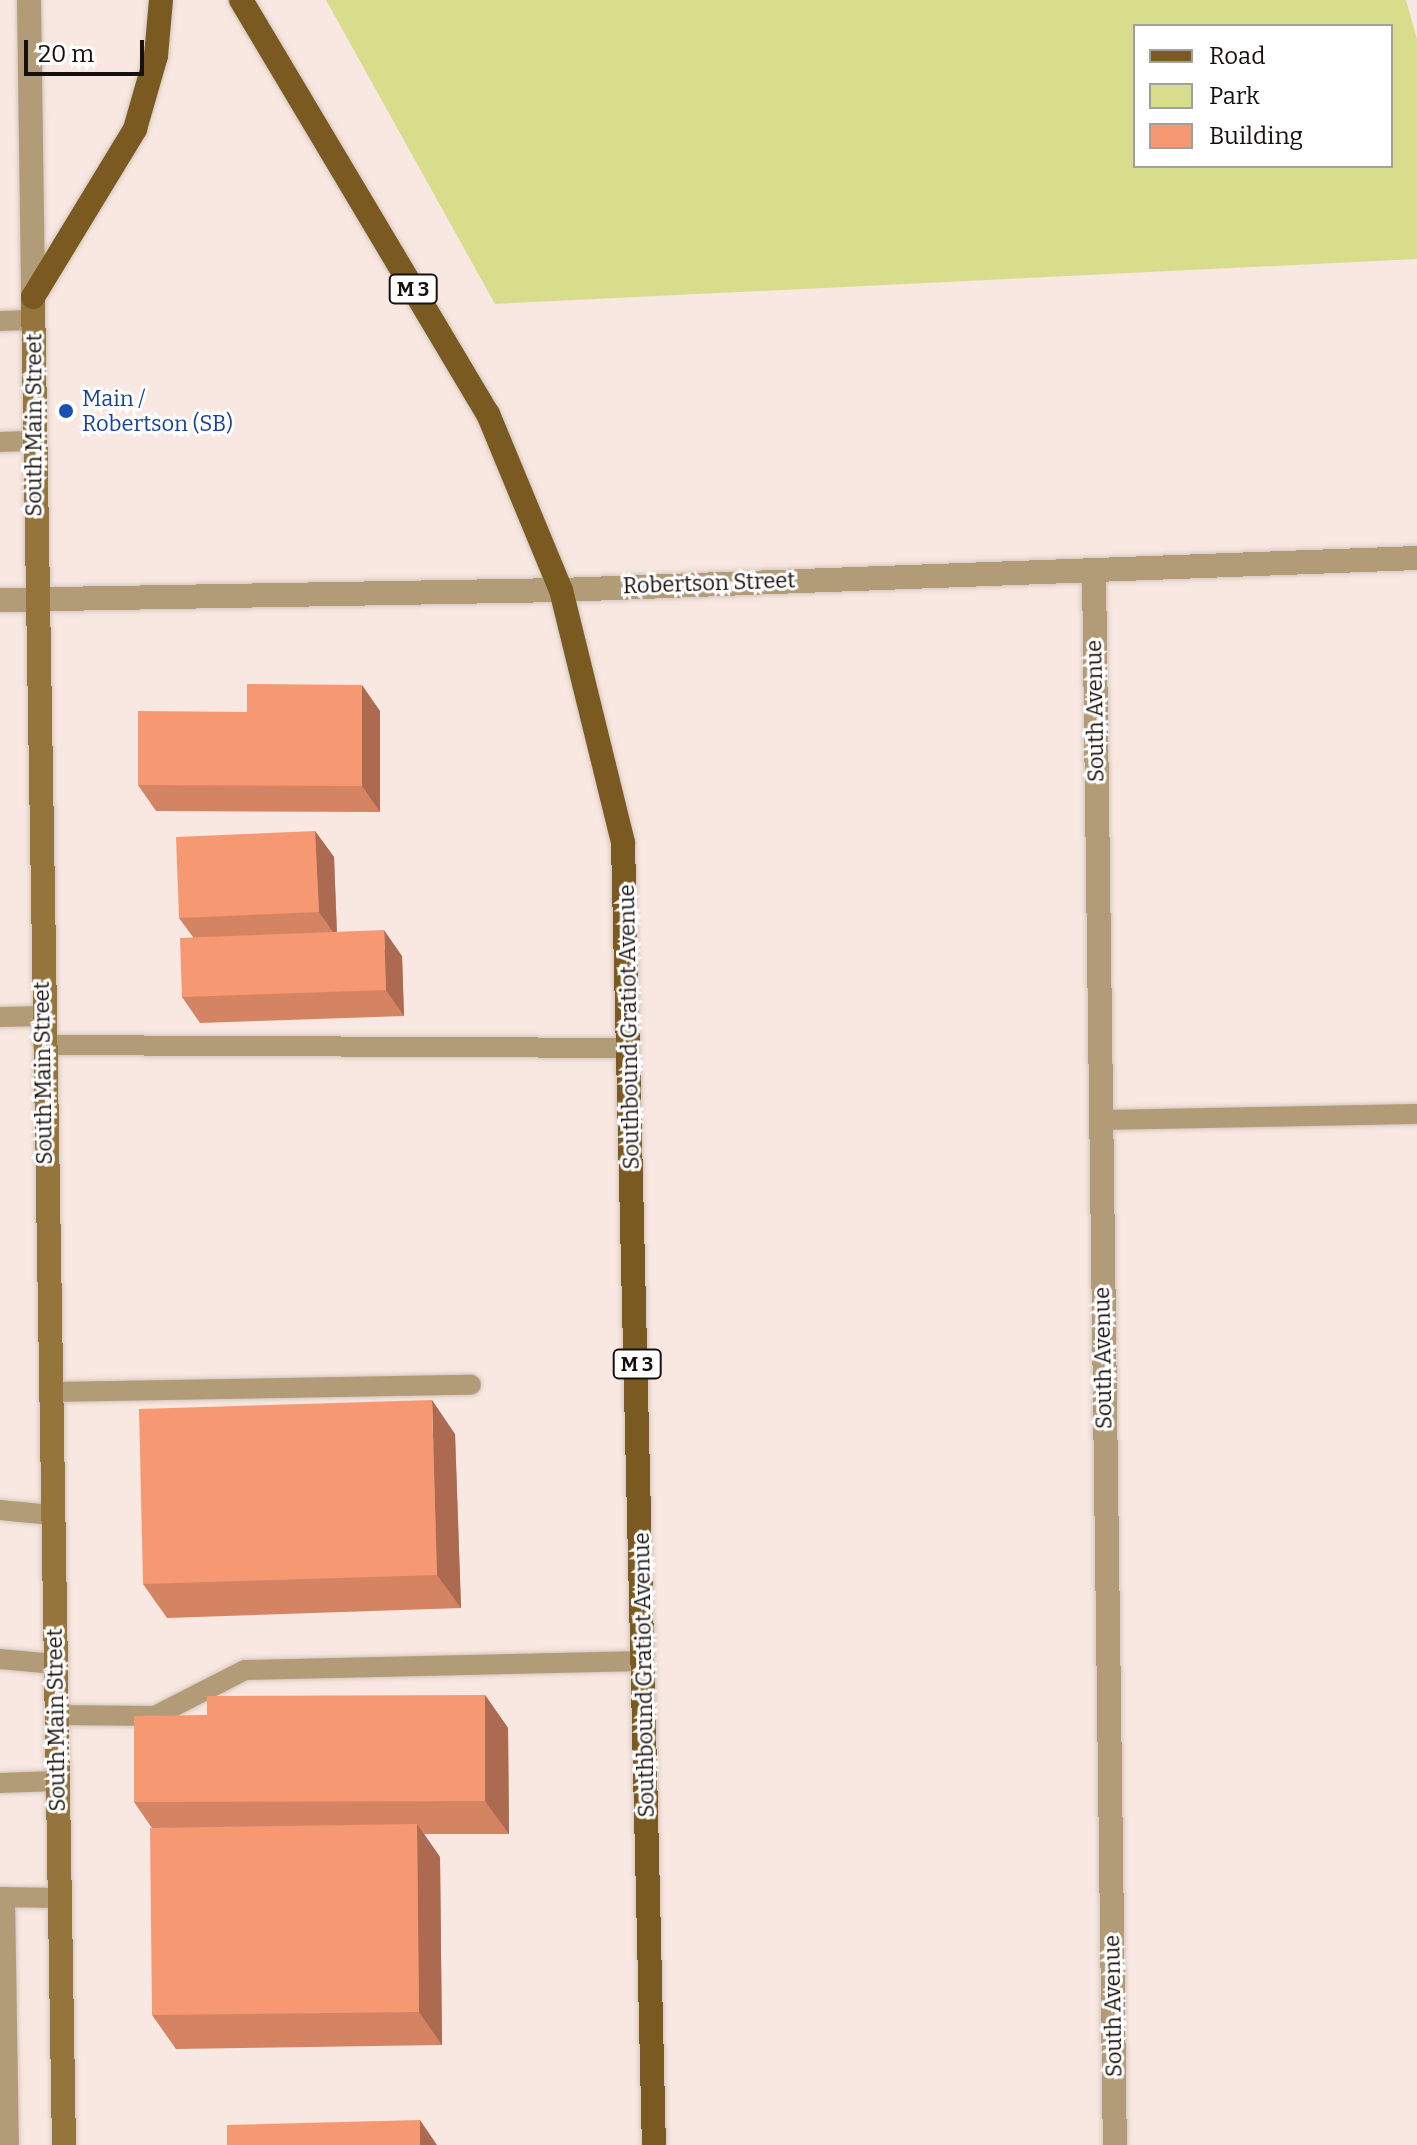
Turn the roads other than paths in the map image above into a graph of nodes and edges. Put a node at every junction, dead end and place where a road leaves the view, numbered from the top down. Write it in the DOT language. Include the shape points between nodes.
graph roads {
  1 [pos="29,0"];
  2 [pos="161,0"];
  3 [pos="241,0"];
  4 [pos="33,308"];
  5 [pos="0,321"];
  6 [pos="34,441"];
  7 [pos="0,442"];
  8 [pos="1417,558"];
  9 [pos="1094,572"];
  10 [pos="561,590"];
  11 [pos="34,599"];
  12 [pos="0,600"];
  13 [pos="42,1016"];
  14 [pos="0,1017"];
  15 [pos="43,1045"];
  16 [pos="630,1048"];
  17 [pos="1417,1114"];
  18 [pos="1100,1120"];
  19 [pos="471,1385"];
  20 [pos="49,1392"];
  21 [pos="0,1510"];
  22 [pos="52,1515"];
  23 [pos="0,1659"];
  24 [pos="644,1661"];
  25 [pos="55,1664"];
  26 [pos="56,1715"];
  27 [pos="57,1781"];
  28 [pos="0,1783"];
  29 [pos="2,1897"];
  30 [pos="59,1898"];
  31 [pos="9,2145"];
  32 [pos="64,2145"];
  33 [pos="654,2145"];
  34 [pos="1115,2145"];
  1 -- 4 [label="street, South Main Street"];
  2 -- 4 [label="main road" via="156,56 135,129"];
  3 -- 10 [label="main road, Southbound Gratiot Avenue / M 3" via="488,414"];
  4 -- 5 [label="lane"];
  4 -- 6 [label="street, South Main Street"];
  6 -- 7 [label="lane"];
  6 -- 11 [label="street, South Main Street"];
  8 -- 9 [label="street, Robertson Street"];
  9 -- 10 [label="street, Robertson Street"];
  9 -- 18 [label="street, South Avenue"];
  10 -- 11 [label="street, Robertson Street"];
  10 -- 16 [label="main road, Southbound Gratiot Avenue / M 3" via="623,843"];
  11 -- 12 [label="street, Robertson Street"];
  11 -- 13 [label="street, South Main Street"];
  13 -- 14 [label="lane"];
  13 -- 15 [label="street, South Main Street"];
  15 -- 16 [label="lane"];
  15 -- 20 [label="street, South Main Street"];
  16 -- 24 [label="main road, Southbound Gratiot Avenue / M 3"];
  17 -- 18 [label="lane"];
  18 -- 34 [label="street, South Avenue"];
  19 -- 20 [label="lane"];
  20 -- 22 [label="street, South Main Street"];
  21 -- 22 [label="lane"];
  22 -- 25 [label="street, South Main Street"];
  23 -- 25 [label="lane"];
  24 -- 26 [label="lane" via="245,1670 155,1716"];
  24 -- 33 [label="main road, Southbound Gratiot Avenue / M 3"];
  25 -- 26 [label="street, South Main Street"];
  26 -- 27 [label="street, South Main Street"];
  27 -- 28 [label="lane"];
  27 -- 30 [label="street, South Main Street"];
  29 -- 30 [label="lane"];
  29 -- 31 [label="lane"];
  30 -- 32 [label="street, South Main Street"];
}
